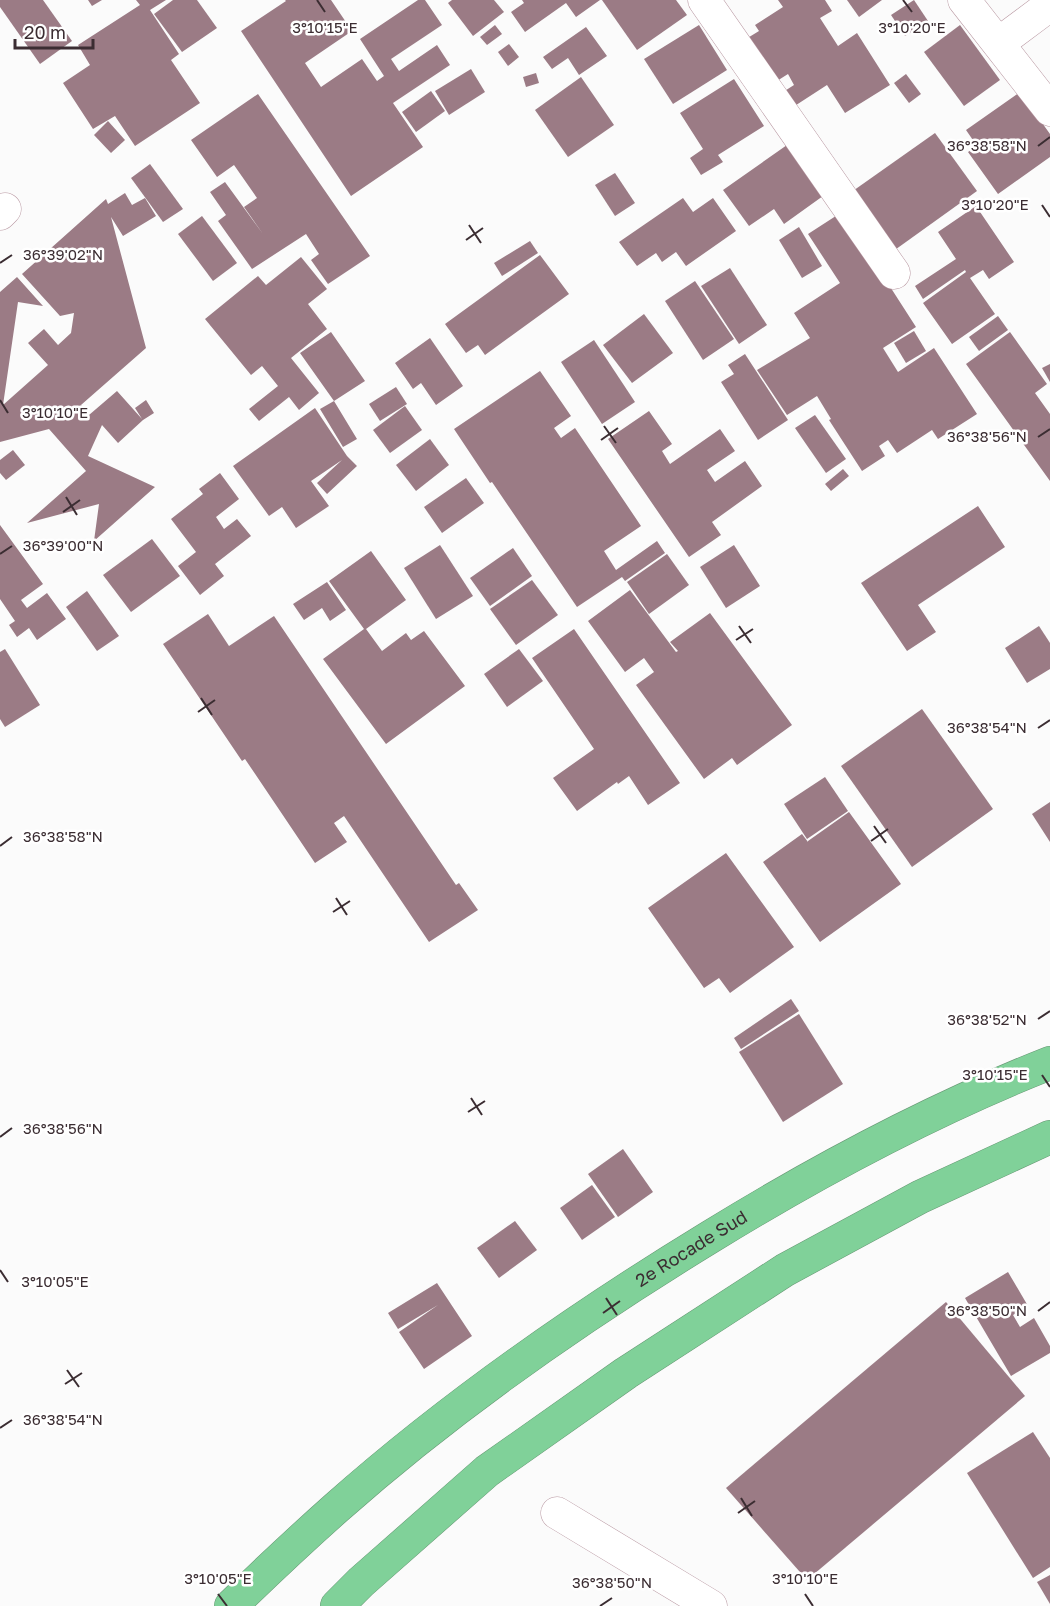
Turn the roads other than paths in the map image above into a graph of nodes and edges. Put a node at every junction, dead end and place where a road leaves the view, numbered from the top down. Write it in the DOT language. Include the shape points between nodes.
graph roads {
  1 [pos="704,0"];
  2 [pos="964,0"];
  3 [pos="1050,5"];
  4 [pos="999,43"];
  5 [pos="1050,110"];
  6 [pos="894,273"];
  7 [pos="1050,1063"];
  8 [pos="1050,1137"];
  9 [pos="557,1513"];
  10 [pos="231,1606"];
  11 [pos="337,1606"];
  12 [pos="711,1606"];
  1 -- 6 [label="street"];
  2 -- 4 [label="street"];
  3 -- 4 [label="street"];
  4 -- 5 [label="street"];
  7 -- 10 [label="highway, 2e Rocade Sud" via="878,1141 748,1214 627,1289 397,1456"];
  8 -- 11 [label="highway" via="920,1197 785,1270 626,1373 487,1471"];
  9 -- 12 [label="street"];
}
